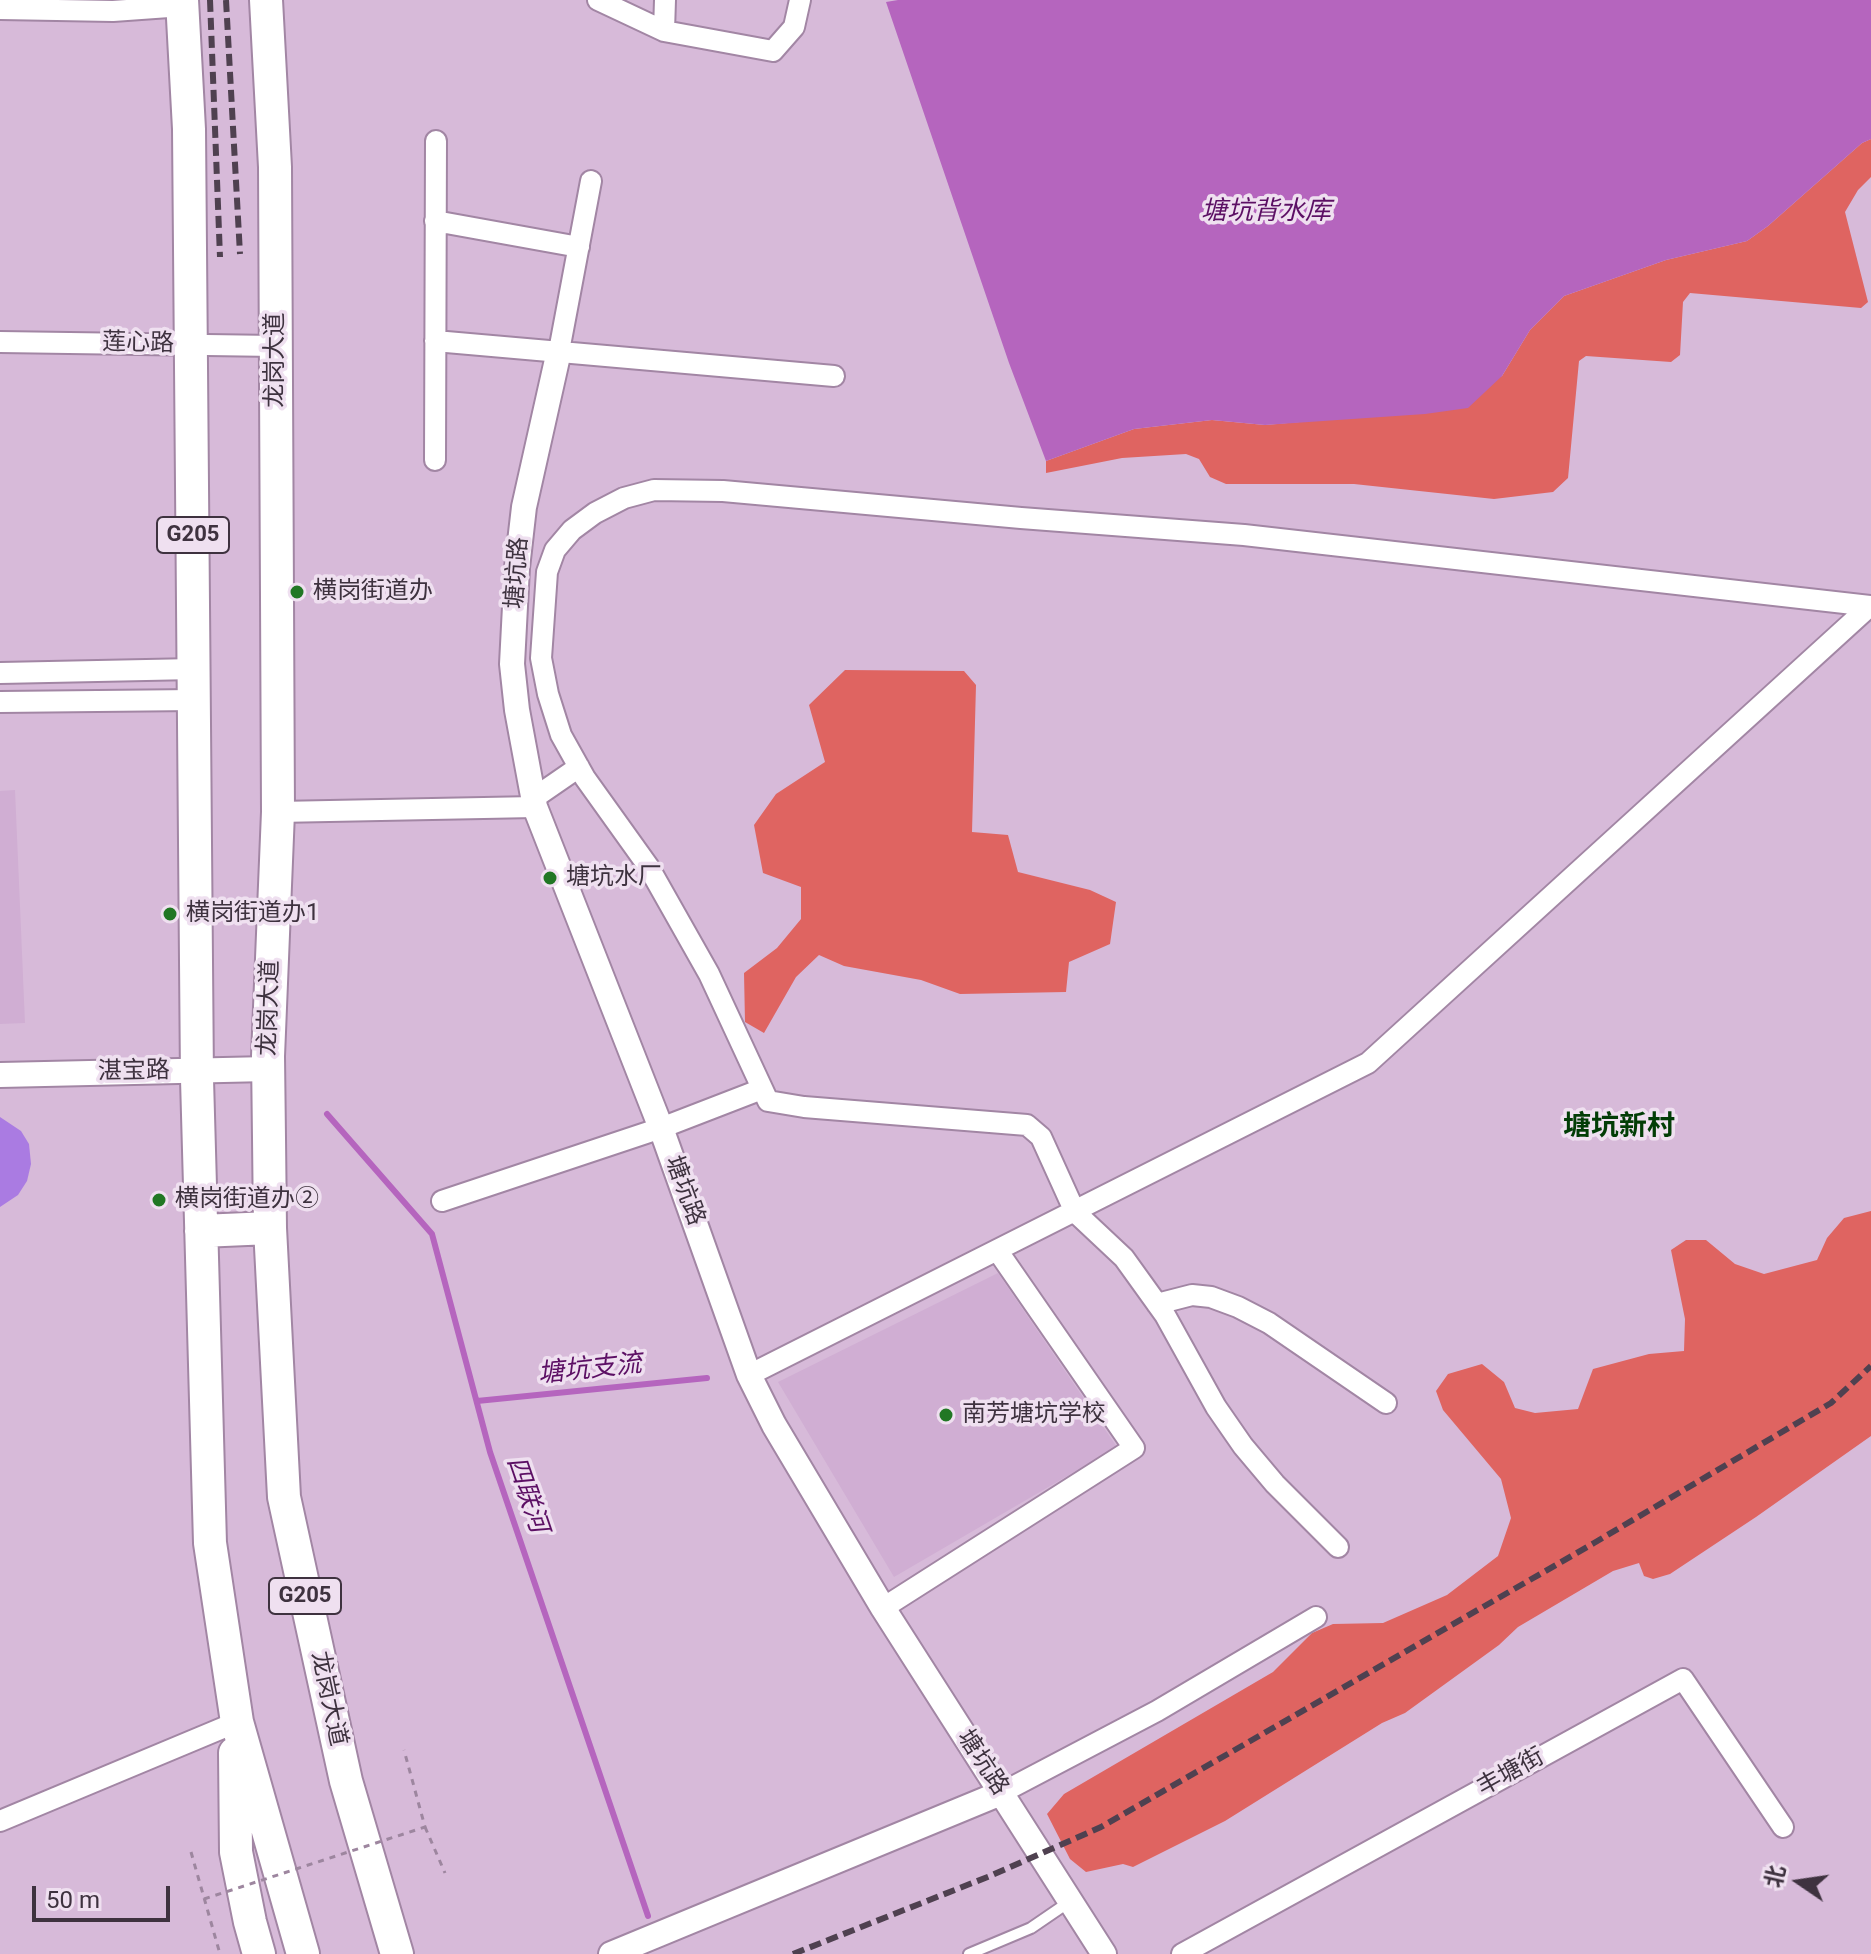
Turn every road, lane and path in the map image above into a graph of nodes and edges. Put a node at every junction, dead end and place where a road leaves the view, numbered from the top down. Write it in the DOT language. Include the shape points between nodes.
graph roads {
  1 [pos="266,0"];
  2 [pos="598,0"];
  3 [pos="665,0"];
  4 [pos="800,0"];
  5 [pos="182,3"];
  6 [pos="0,9"];
  7 [pos="664,31"];
  8 [pos="436,141"];
  9 [pos="591,181"];
  10 [pos="435,221"];
  11 [pos="579,247"];
  12 [pos="435,341"];
  13 [pos="0,342"];
  14 [pos="191,345"];
  15 [pos="276,346"];
  16 [pos="559,351"];
  17 [pos="834,376"];
  18 [pos="435,460"];
  19 [pos="1871,606"];
  20 [pos="0,673"];
  21 [pos="195,684"];
  22 [pos="0,702"];
  23 [pos="579,767"];
  24 [pos="535,803"];
  25 [pos="278,812"];
  26 [pos="268,1069"];
  27 [pos="197,1071"];
  28 [pos="0,1075"];
  29 [pos="762,1089"];
  30 [pos="661,1128"];
  31 [pos="442,1201"];
  32 [pos="1075,1212"];
  33 [pos="270,1228"];
  34 [pos="201,1231"];
  35 [pos="997,1250"];
  36 [pos="1157,1304"];
  37 [pos="749,1375"];
  38 [pos="1386,1403"];
  39 [pos="1338,1547"];
  40 [pos="883,1608"];
  41 [pos="1316,1617"];
  42 [pos="237,1722"];
  43 [pos="404,1750"];
  44 [pos="1001,1793"];
  45 [pos="0,1821"];
  46 [pos="425,1827"];
  47 [pos="1783,1827"];
  48 [pos="191,1852"];
  49 [pos="445,1873"];
  50 [pos="204,1899"];
  51 [pos="1070,1901"];
  52 [pos="220,1954"];
  53 [pos="259,1954"];
  54 [pos="303,1954"];
  55 [pos="397,1954"];
  56 [pos="611,1954"];
  57 [pos="969,1954"];
  58 [pos="1104,1954"];
  59 [pos="1182,1954"];
  1 -- 15 [label="highway, 龙岗大道 / G205" via="275,167"];
  2 -- 7 [label="street"];
  3 -- 7 [label="street"];
  4 -- 7 [label="street" via="794,27 773,51"];
  5 -- 6 [label="street" via="113,11"];
  5 -- 14 [label="highway, G205"];
  8 -- 10 [label="street"];
  9 -- 11 [label="street"];
  10 -- 11 [label="street"];
  10 -- 12 [label="street"];
  11 -- 16 [label="street"];
  12 -- 16 [label="street"];
  12 -- 18 [label="street"];
  13 -- 14 [label="street, 莲心路"];
  14 -- 15 [label="street, 莲心路"];
  14 -- 21 [label="highway, G205"];
  15 -- 25 [label="highway, 龙岗大道 / G205"];
  16 -- 17 [label="street"];
  16 -- 24 [label="street, 塘坑路" via="524,507 516,581 512,664"];
  19 -- 23 [label="street" via="1244,535 723,491 654,490 624,498 572,530 555,550 547,572 541,658 561,735"];
  19 -- 32 [label="street" via="1368,1063"];
  20 -- 21 [label="street"];
  21 -- 22 [label="street"];
  21 -- 27 [label="highway, G205"];
  23 -- 24 [label="street"];
  23 -- 29 [label="street" via="648,866 709,974"];
  24 -- 25 [label="street"];
  24 -- 30 [label="street, 塘坑路"];
  25 -- 26 [label="highway, 龙岗大道 / G205"];
  26 -- 27 [label="street, 湛宝路"];
  26 -- 33 [label="highway, 龙岗大道 / G205"];
  27 -- 28 [label="street, 湛宝路"];
  27 -- 34 [label="highway, G205"];
  29 -- 30 [label="street"];
  29 -- 32 [label="street" via="768,1101 804,1107 1027,1125 1041,1137"];
  30 -- 31 [label="street"];
  30 -- 37 [label="street, 塘坑路"];
  32 -- 35 [label="street"];
  32 -- 36 [label="street" via="1124,1258"];
  33 -- 34 [label="highway"];
  33 -- 55 [label="highway, 龙岗大道 / G205" via="284,1497 346,1781"];
  34 -- 42 [label="highway, G205" via="210,1543"];
  35 -- 37 [label="street"];
  35 -- 40 [label="street" via="1134,1448"];
  36 -- 38 [label="street" via="1192,1295 1238,1307"];
  36 -- 39 [label="street" via="1243,1446"];
  37 -- 40 [label="street, 塘坑路"];
  40 -- 44 [label="street, 塘坑路"];
  41 -- 44 [label="street" via="1157,1711"];
  42 -- 45 [label="street"];
  42 -- 53 [label="highway" via="236,1852"];
  42 -- 54 [label="highway, G205"];
  43 -- 46 [label="path, bridge"];
  44 -- 51 [label="street, 塘坑路"];
  44 -- 56 [label="street"];
  46 -- 49 [label="path"];
  46 -- 50 [label="path, bridge"];
  47 -- 59 [label="street, 丰塘街" via="1683,1679"];
  48 -- 50 [label="path"];
  50 -- 52 [label="path"];
  51 -- 57 [label="lane" via="1031,1928"];
  51 -- 58 [label="street, 塘坑路"];
}
